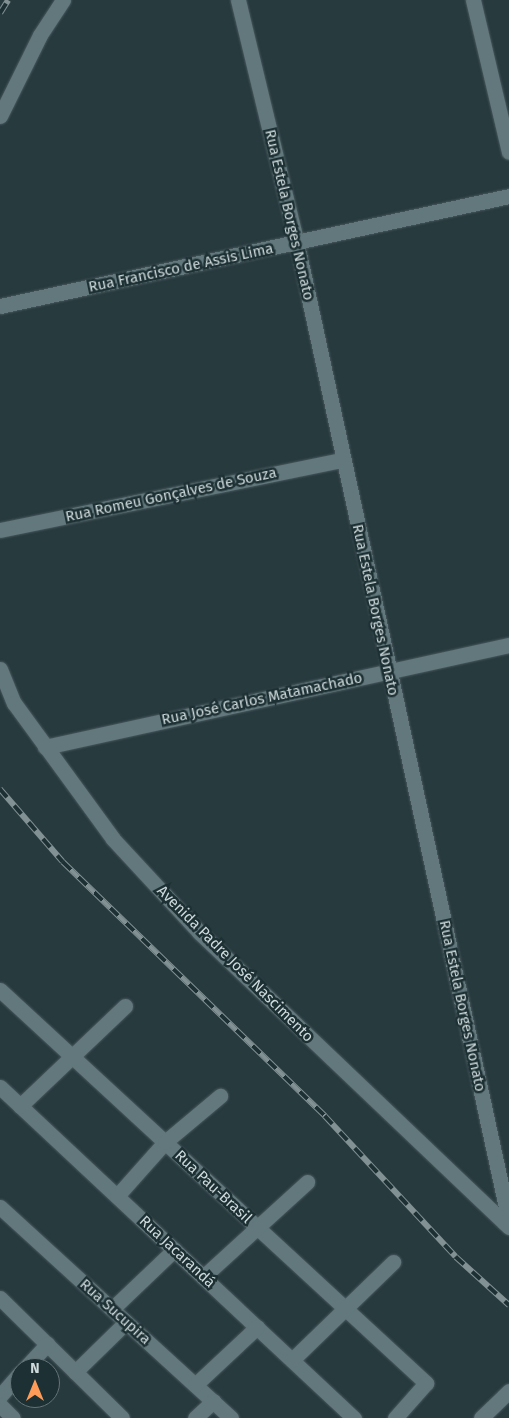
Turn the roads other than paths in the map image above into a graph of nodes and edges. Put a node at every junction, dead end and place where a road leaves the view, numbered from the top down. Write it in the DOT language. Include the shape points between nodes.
graph roads {
  1 [pos="63,0"];
  2 [pos="238,0"];
  3 [pos="473,0"];
  4 [pos="0,116"];
  5 [pos="509,152"];
  6 [pos="509,196"];
  7 [pos="297,244"];
  8 [pos="0,306"];
  9 [pos="342,460"];
  10 [pos="0,530"];
  11 [pos="509,645"];
  12 [pos="0,669"];
  13 [pos="388,671"];
  14 [pos="45,747"];
  15 [pos="0,990"];
  16 [pos="125,1006"];
  17 [pos="72,1057"];
  18 [pos="0,1087"];
  19 [pos="220,1096"];
  20 [pos="20,1106"];
  21 [pos="165,1142"];
  22 [pos="307,1182"];
  23 [pos="117,1196"];
  24 [pos="0,1207"];
  25 [pos="509,1221"];
  26 [pos="255,1226"];
  27 [pos="509,1227"];
  28 [pos="174,1250"];
  29 [pos="392,1262"];
  30 [pos="203,1277"];
  31 [pos="0,1298"];
  32 [pos="344,1308"];
  33 [pos="112,1309"];
  34 [pos="126,1322"];
  35 [pos="257,1327"];
  36 [pos="46,1344"];
  37 [pos="34,1358"];
  38 [pos="292,1360"];
  39 [pos="76,1372"];
  40 [pos="10,1384"];
  41 [pos="195,1385"];
  42 [pos="509,1391"];
  43 [pos="0,1396"];
  44 [pos="213,1402"];
  45 [pos="0,1405"];
  46 [pos="13,1418"];
  47 [pos="122,1418"];
  48 [pos="195,1418"];
  49 [pos="231,1418"];
  50 [pos="354,1418"];
  51 [pos="395,1418"];
  52 [pos="481,1418"];
  1 -- 4 [label="street" via="40,34"];
  2 -- 7 [label="street, Rua Estela Borges Nonato"];
  3 -- 5 [label="street"];
  6 -- 7 [label="street, Rua Francisco de Assis Lima"];
  7 -- 8 [label="street, Rua Francisco de Assis Lima"];
  7 -- 9 [label="street, Rua Estela Borges Nonato"];
  9 -- 10 [label="street, Rua Romeu Gonçalves de Souza"];
  9 -- 13 [label="street, Rua Estela Borges Nonato"];
  11 -- 13 [label="street, Rua José Carlos Matamachado"];
  12 -- 14 [label="street, Avenida Padre José Nascimento" via="14,703"];
  13 -- 14 [label="street, Rua José Carlos Matamachado"];
  13 -- 25 [label="street, Rua Estela Borges Nonato"];
  14 -- 27 [label="street, Avenida Padre José Nascimento" via="113,839 199,932"];
  15 -- 17 [label="street, Rua Pau-Brasil"];
  16 -- 17 [label="street"];
  17 -- 20 [label="street"];
  17 -- 21 [label="street, Rua Pau-Brasil"];
  18 -- 20 [label="street, Rua Jacarandá"];
  19 -- 21 [label="street"];
  20 -- 23 [label="street, Rua Jacarandá"];
  21 -- 23 [label="street"];
  21 -- 26 [label="street, Rua Pau-Brasil"];
  22 -- 26 [label="street"];
  23 -- 28 [label="street, Rua Jacarandá"];
  24 -- 33 [label="street, Rua Sucupira"];
  26 -- 30 [label="street"];
  26 -- 32 [label="street, Rua Pau-Brasil"];
  28 -- 30 [label="street, Rua Jacarandá"];
  28 -- 33 [label="street"];
  29 -- 32 [label="street"];
  30 -- 35 [label="street, Rua Jacarandá"];
  31 -- 36 [label="street"];
  32 -- 38 [label="street"];
  32 -- 51 [label="street, Rua Pau-Brasil" via="426,1383"];
  33 -- 34 [label="street, Rua Sucupira"];
  34 -- 39 [label="street"];
  34 -- 41 [label="street, Rua Sucupira"];
  35 -- 38 [label="street, Rua Jacarandá"];
  35 -- 41 [label="street"];
  36 -- 37 [label="street"];
  36 -- 39 [label="street"];
  38 -- 50 [label="street, Rua Jacarandá"];
  39 -- 47 [label="street"];
  40 -- 43 [label="street"];
  41 -- 44 [label="street, Rua Sucupira"];
  42 -- 52 [label="street"];
  44 -- 48 [label="street"];
  44 -- 49 [label="street, Rua Sucupira"];
  45 -- 46 [label="street"];
}
